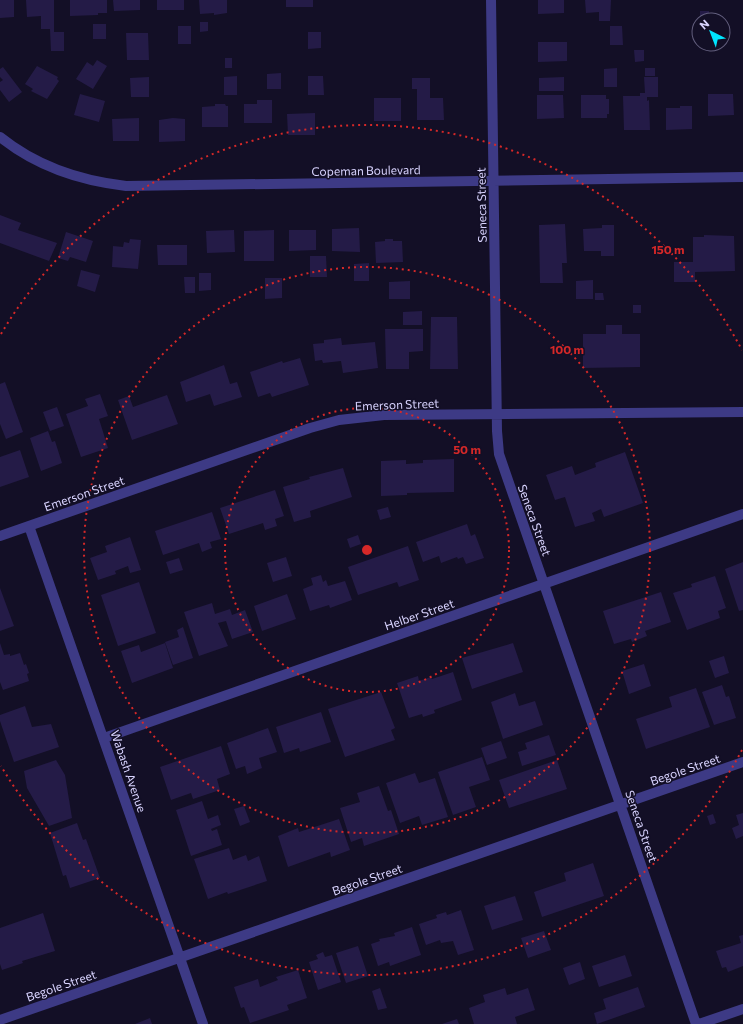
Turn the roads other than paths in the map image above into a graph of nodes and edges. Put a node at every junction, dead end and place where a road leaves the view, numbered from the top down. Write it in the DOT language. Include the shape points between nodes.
graph roads {
  1 [pos="491,0"];
  2 [pos="0,137"];
  3 [pos="743,176"];
  4 [pos="494,180"];
  5 [pos="743,412"];
  6 [pos="497,415"];
  7 [pos="743,514"];
  8 [pos="29,526"];
  9 [pos="0,536"];
  10 [pos="544,584"];
  11 [pos="104,738"];
  12 [pos="743,762"];
  13 [pos="620,805"];
  14 [pos="180,958"];
  15 [pos="743,1009"];
  16 [pos="0,1020"];
  17 [pos="203,1024"];
  18 [pos="698,1024"];
  1 -- 4 [label="street, Seneca Street"];
  2 -- 4 [label="street, Copeman Boulevard" via="28,156 61,171 126,186"];
  3 -- 4 [label="street, Copeman Boulevard"];
  4 -- 6 [label="street, Seneca Street"];
  5 -- 6 [label="street, Emerson Street"];
  6 -- 8 [label="street, Emerson Street" via="384,415 324,423"];
  6 -- 10 [label="street, Seneca Street" via="500,459"];
  7 -- 10 [label="street, Helber Street"];
  8 -- 9 [label="street, Emerson Street"];
  8 -- 11 [label="street, Wabash Avenue"];
  10 -- 11 [label="street, Helber Street"];
  10 -- 13 [label="street, Seneca Street"];
  11 -- 14 [label="street, Wabash Avenue"];
  12 -- 13 [label="street, Begole Street"];
  13 -- 14 [label="street, Begole Street"];
  13 -- 18 [label="street, Seneca Street"];
  14 -- 16 [label="street, Begole Street"];
  14 -- 17 [label="street, Wabash Avenue"];
  15 -- 18 [label="street"];
}
